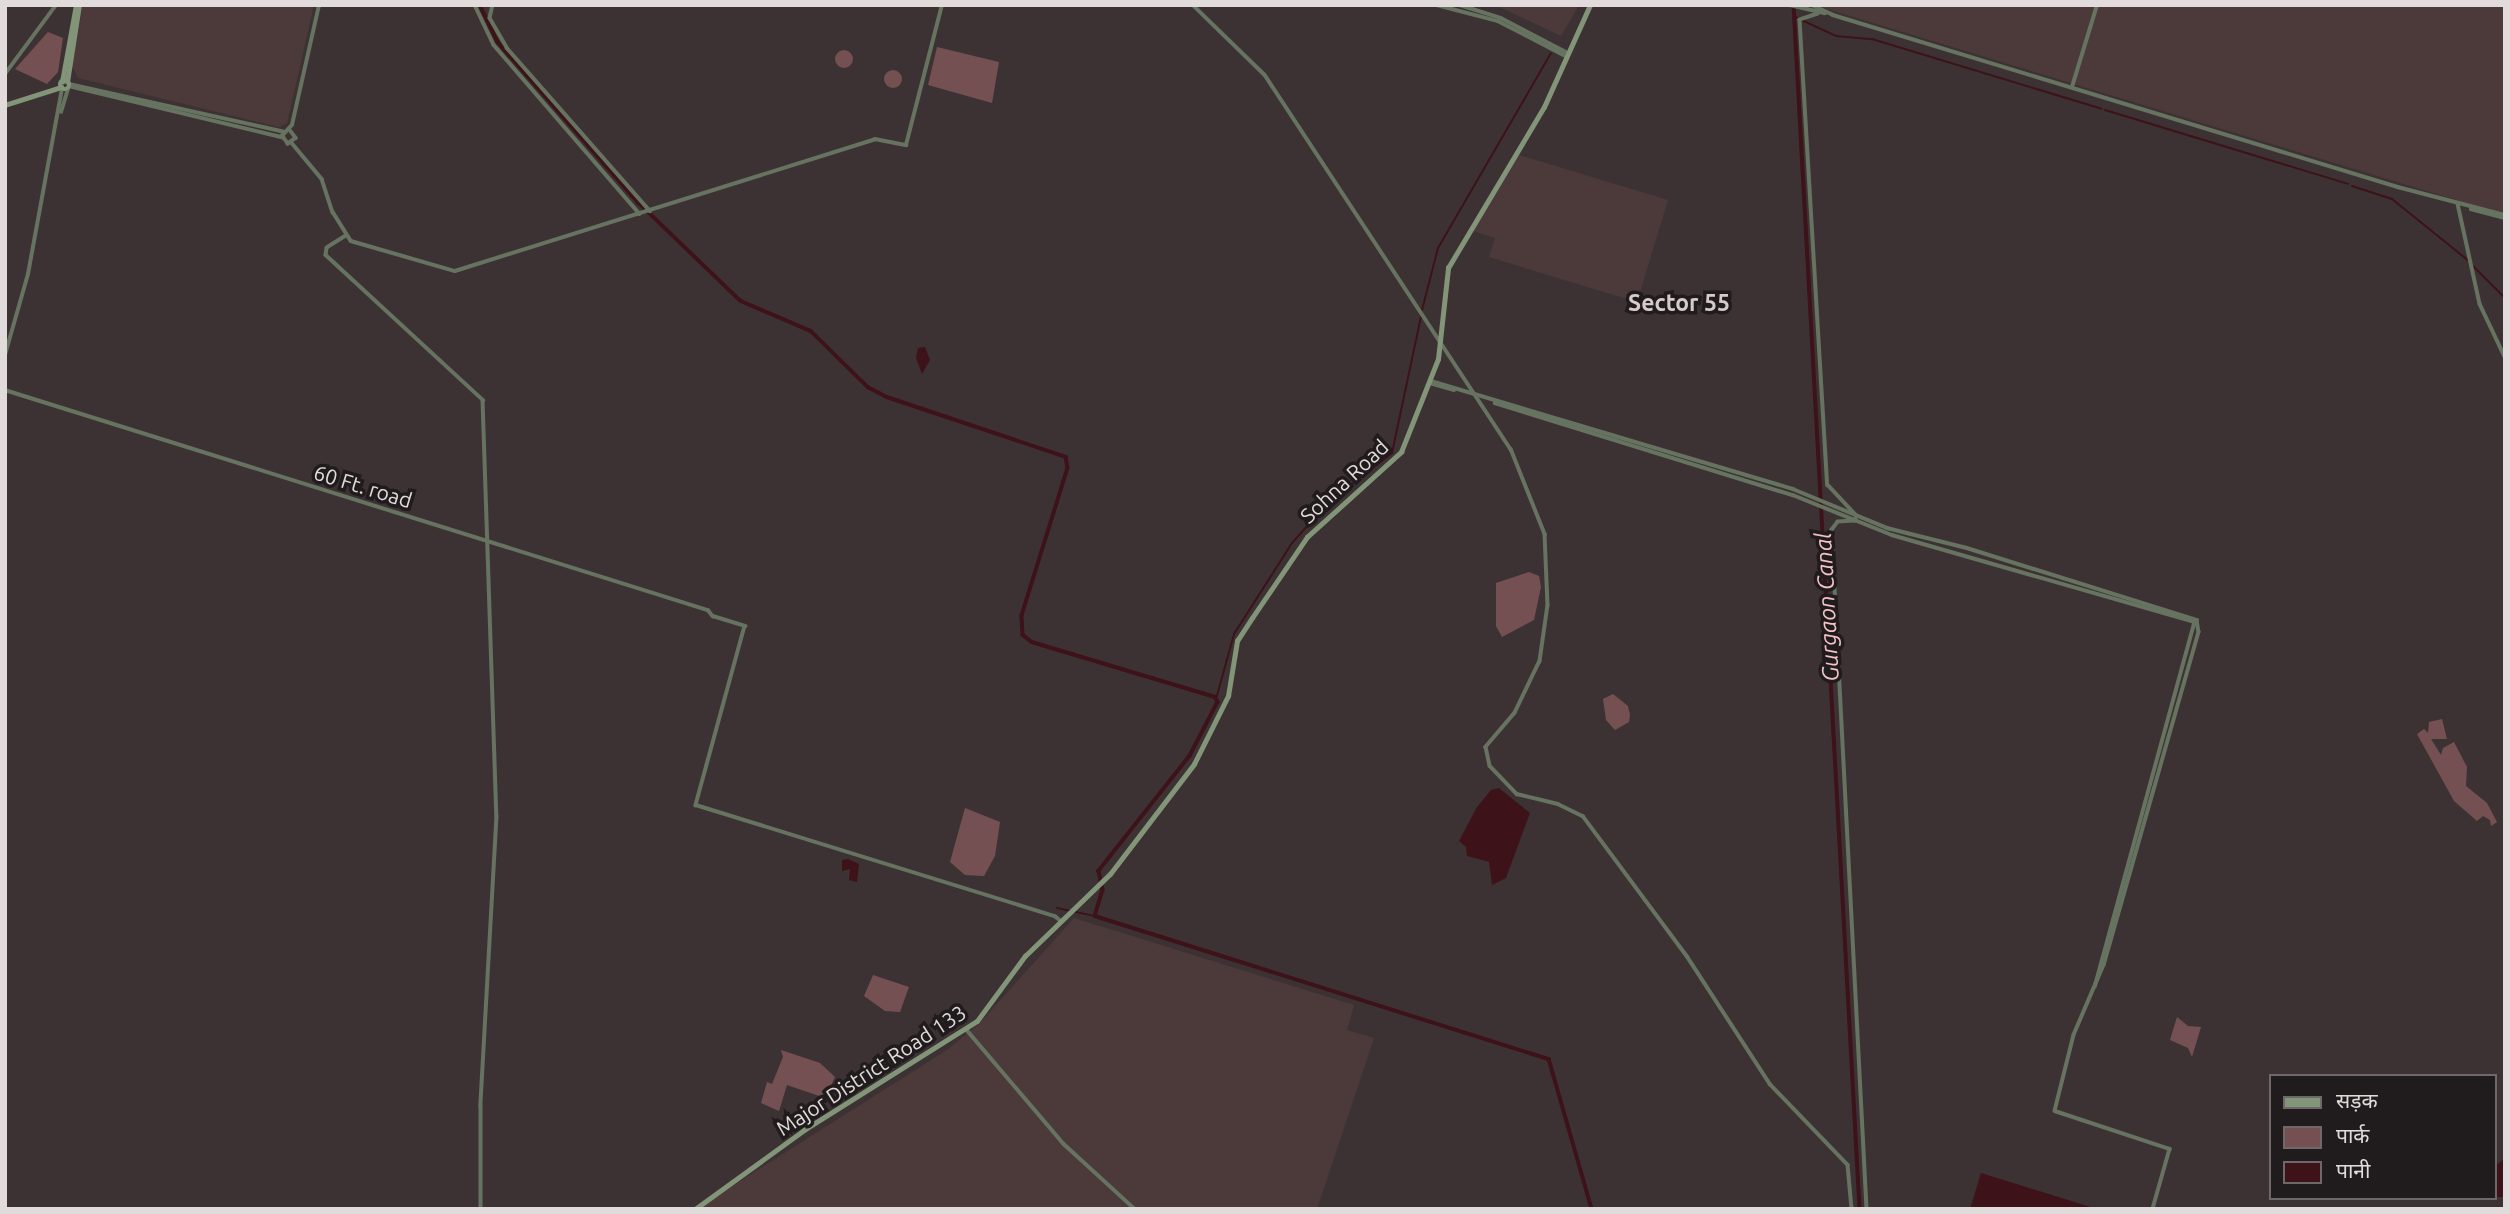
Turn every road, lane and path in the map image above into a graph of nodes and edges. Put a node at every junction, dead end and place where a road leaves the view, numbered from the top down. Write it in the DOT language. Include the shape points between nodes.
graph roads {
  1 [pos="56,5"];
  2 [pos="78,5"];
  3 [pos="319,5"];
  4 [pos="475,5"];
  5 [pos="494,5"];
  6 [pos="942,5"];
  7 [pos="1193,5"];
  8 [pos="1437,5"];
  9 [pos="1460,5"];
  10 [pos="1590,5"];
  11 [pos="1790,5"];
  12 [pos="1812,5"];
  13 [pos="2097,5"];
  14 [pos="1825,13"];
  15 [pos="1818,15"];
  16 [pos="1557,49"];
  17 [pos="1565,53"];
  18 [pos="5,74"];
  19 [pos="65,86"];
  20 [pos="2072,87"];
  21 [pos="5,105"];
  22 [pos="288,131"];
  23 [pos="282,138"];
  24 [pos="292,143"];
  25 [pos="2458,204"];
  26 [pos="649,211"];
  27 [pos="641,214"];
  28 [pos="2505,216"];
  29 [pos="346,236"];
  30 [pos="1441,341"];
  31 [pos="5,355"];
  32 [pos="2505,357"];
  33 [pos="1430,382"];
  34 [pos="5,390"];
  35 [pos="1475,395"];
  36 [pos="1856,519"];
  37 [pos="487,541"];
  38 [pos="1104,879"];
  39 [pos="1061,921"];
  40 [pos="966,1029"];
  41 [pos="481,1209"];
  42 [pos="695,1209"];
  43 [pos="1135,1209"];
  44 [pos="1852,1209"];
  45 [pos="1867,1209"];
  46 [pos="2153,1209"];
  1 -- 18 [label="street"];
  2 -- 19 [label="main road"];
  3 -- 22 [label="street"];
  4 -- 27 [label="street" via="494,46"];
  5 -- 26 [label="street" via="490,18 507,48"];
  6 -- 26 [label="street" via="906,145 875,139"];
  7 -- 30 [label="street" via="1265,75"];
  8 -- 16 [label="street" via="1498,21"];
  9 -- 16 [label="street" via="1501,18"];
  10 -- 17 [label="main road, Sohna Road"];
  11 -- 15 [label="street"];
  12 -- 14 [label="street"];
  13 -- 20 [label="street"];
  14 -- 15 [label="street"];
  14 -- 20 [label="street"];
  15 -- 36 [label="street" via="1800,18 1828,485"];
  16 -- 17 [label="street"];
  17 -- 30 [label="main road, Sohna Road" via="1544,107 1448,268"];
  19 -- 21 [label="main road"];
  19 -- 22 [label="street"];
  19 -- 23 [label="street"];
  19 -- 31 [label="street" via="27,278"];
  20 -- 25 [label="street"];
  22 -- 23 [label="street"];
  22 -- 24 [label="street" via="296,135"];
  23 -- 24 [label="street"];
  24 -- 29 [label="street" via="322,179"];
  25 -- 28 [label="street"];
  25 -- 32 [label="street" via="2488,328"];
  26 -- 27 [label="street"];
  27 -- 29 [label="street" via="455,271"];
  29 -- 37 [label="street" via="327,248 326,255 483,400"];
  30 -- 33 [label="main road, Sohna Road"];
  30 -- 35 [label="street"];
  33 -- 35 [label="street"];
  33 -- 38 [label="main road, Sohna Road" via="1400,454 1304,541 1241,635 1230,691 1214,729 1194,764"];
  34 -- 37 [label="street, 60 Ft. road"];
  35 -- 36 [label="street"];
  35 -- 36 [label="street" via="1816,497"];
  35 -- 44 [label="street" via="1514,454 1545,534 1548,573 1548,605 1536,675 1514,713 1486,747 1490,766 1517,794 1583,816 1687,956 1770,1084 1846,1161"];
  36 -- 45 [label="street" via="1838,522 1832,530"];
  36 -- 46 [label="street" via="2195,622 2095,987 2074,1035 2054,1111 2170,1149"];
  37 -- 39 [label="street, 60 Ft. road" via="711,612 746,629 696,805"];
  37 -- 41 [label="street" via="497,816 481,1106"];
  38 -- 39 [label="main road, Major District Road 133"];
  39 -- 40 [label="main road, Major District Road 133" via="1025,956 982,1016"];
  40 -- 42 [label="main road, Major District Road 133" via="804,1130"];
  40 -- 43 [label="street" via="1071,1151"];
}
